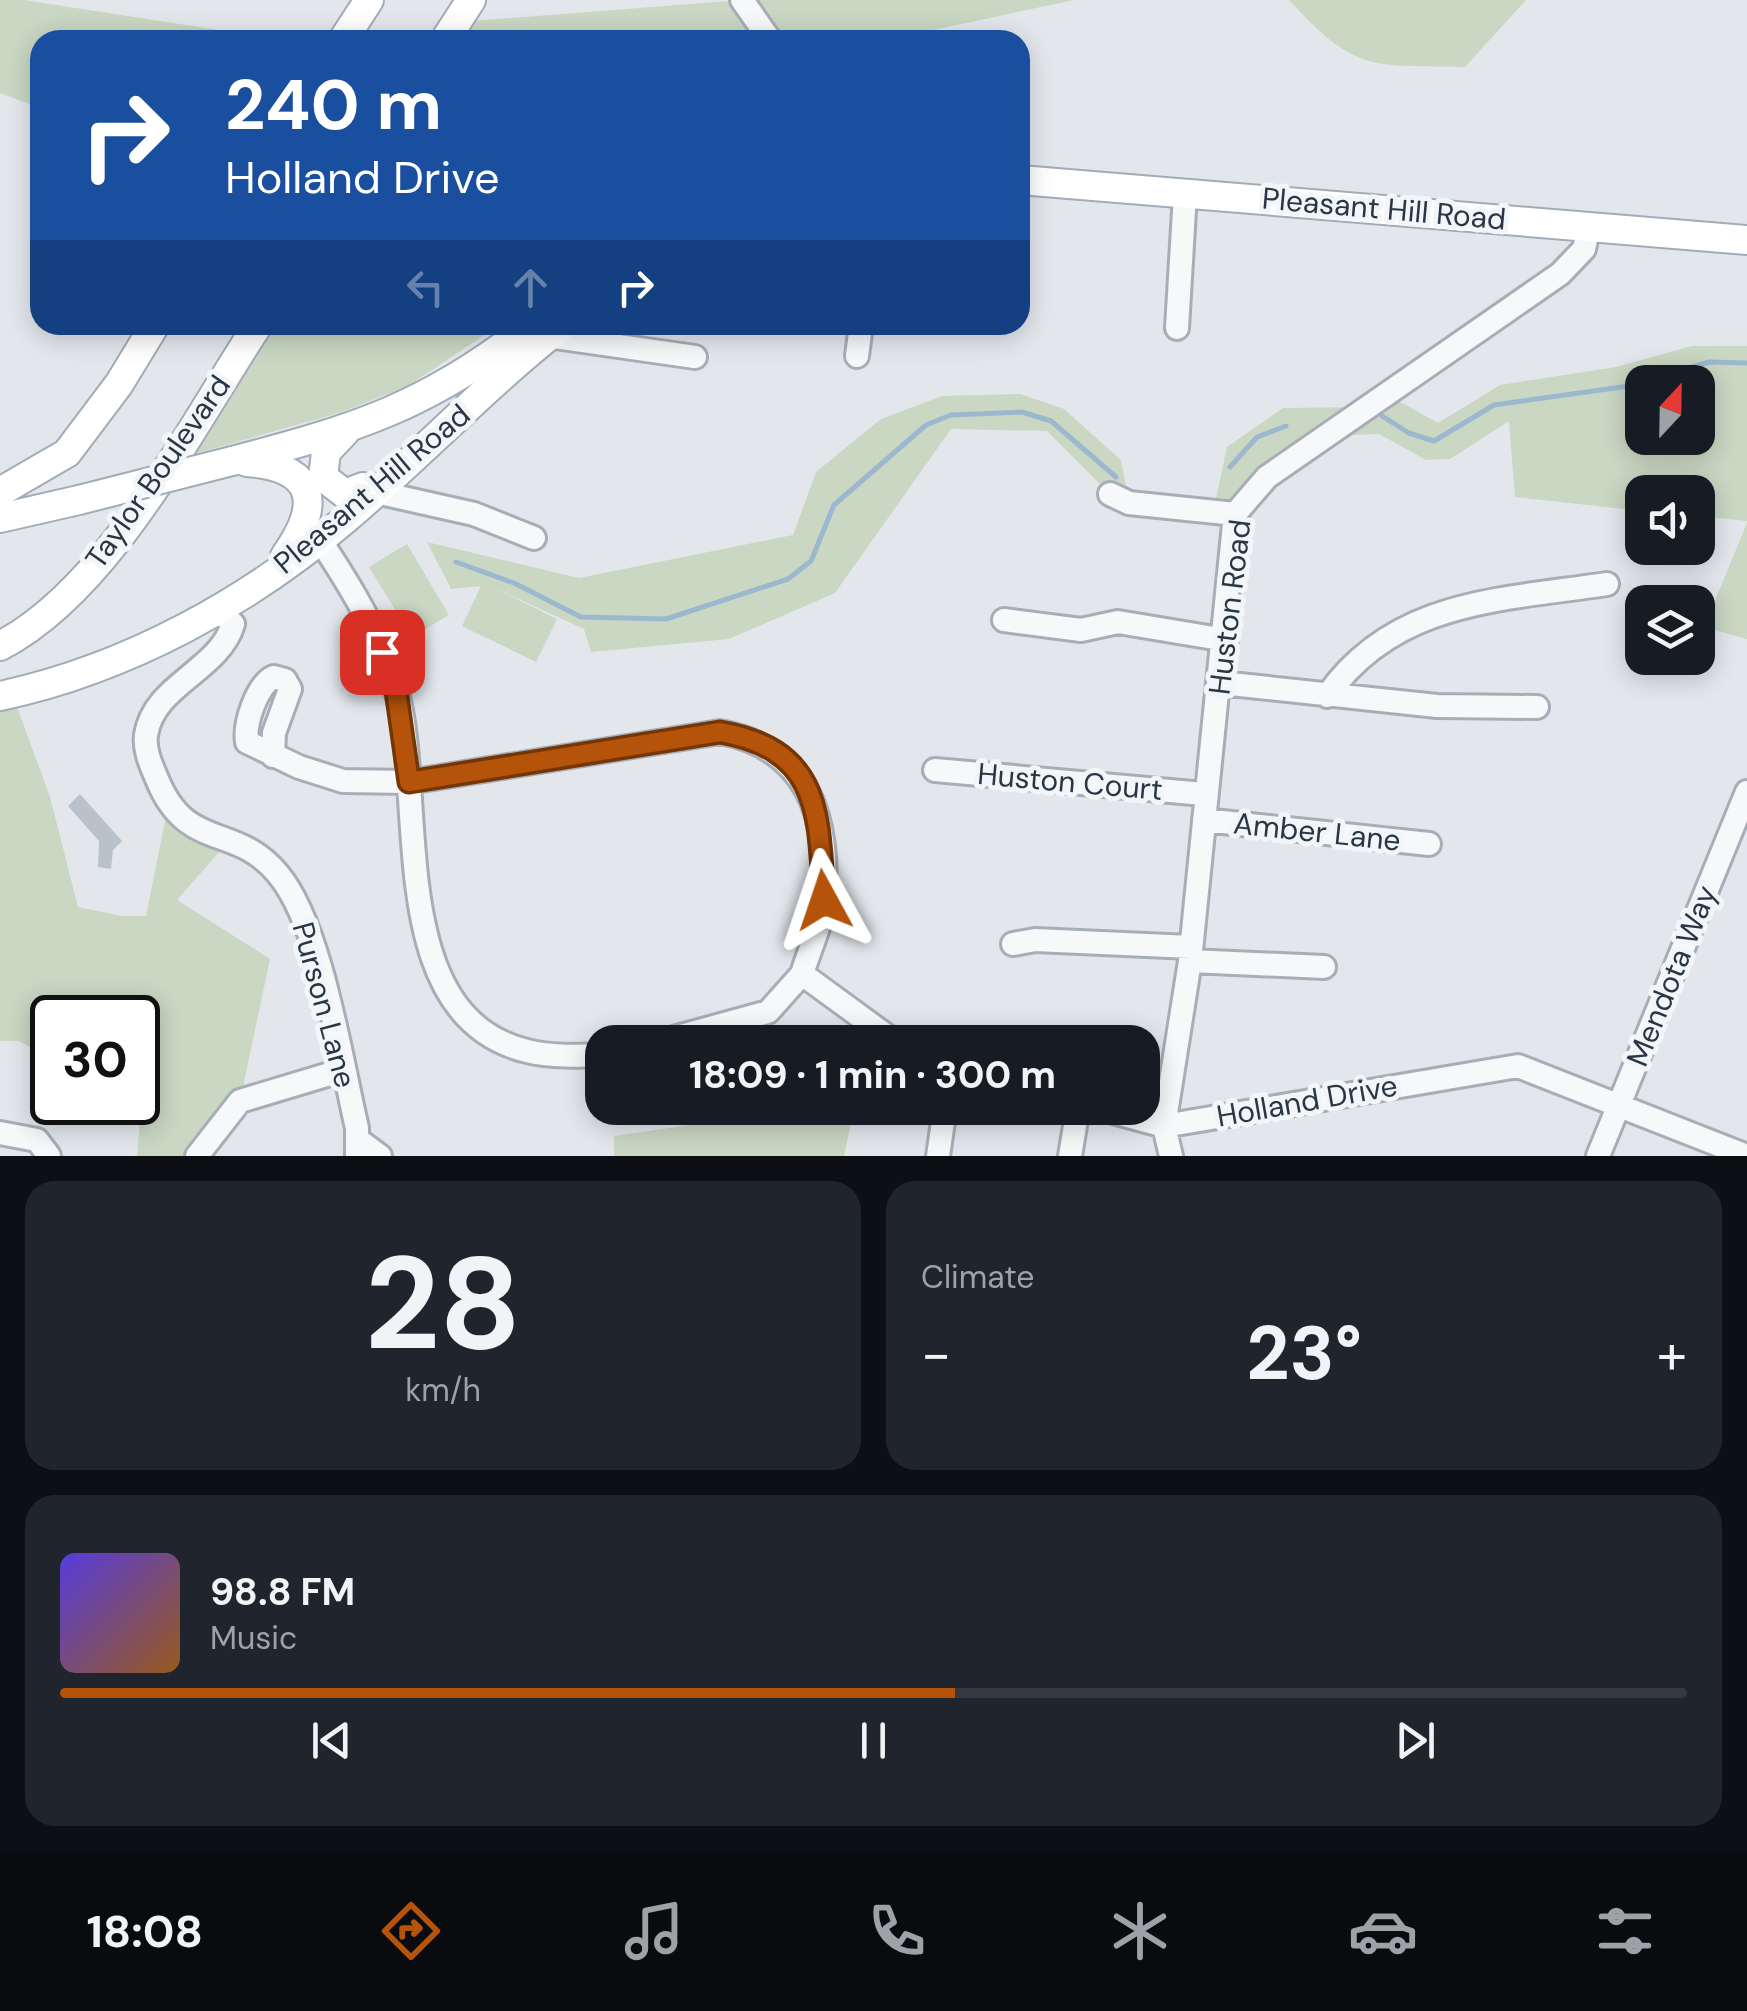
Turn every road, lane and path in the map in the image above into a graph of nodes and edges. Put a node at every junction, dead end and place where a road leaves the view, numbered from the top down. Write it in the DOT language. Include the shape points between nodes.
graph roads {
  1 [pos="370,0"];
  2 [pos="471,0"];
  3 [pos="746,8"];
  4 [pos="350,30"];
  5 [pos="451,30"];
  6 [pos="762,30"];
  7 [pos="1030,181"];
  8 [pos="1185,194"];
  9 [pos="1589,226"];
  10 [pos="1747,240"];
  11 [pos="1176,328"];
  12 [pos="149,335"];
  13 [pos="251,335"];
  14 [pos="535,335"];
  15 [pos="541,335"];
  16 [pos="579,335"];
  17 [pos="860,335"];
  18 [pos="857,356"];
  19 [pos="695,357"];
  20 [pos="344,432"];
  21 [pos="232,461"];
  22 [pos="0,492"];
  23 [pos="376,492"];
  24 [pos="1110,494"];
  25 [pos="1236,514"];
  26 [pos="0,518"];
  27 [pos="534,538"];
  28 [pos="320,540"];
  29 [pos="273,574"];
  30 [pos="1606,584"];
  31 [pos="217,609"];
  32 [pos="1004,620"];
  33 [pos="1226,640"];
  34 [pos="0,646"];
  35 [pos="1221,683"];
  36 [pos="0,696"];
  37 [pos="1327,696"];
  38 [pos="1537,706"];
  39 [pos="263,752"];
  40 [pos="935,770"];
  41 [pos="409,782"];
  42 [pos="1747,792"];
  43 [pos="1204,794"];
  44 [pos="1204,820"];
  45 [pos="1430,844"];
  46 [pos="1013,944"];
  47 [pos="1191,954"];
  48 [pos="1324,967"];
  49 [pos="802,974"];
  50 [pos="721,1025"];
  51 [pos="871,1025"];
  52 [pos="585,1054"];
  53 [pos="343,1070"];
  54 [pos="1620,1105"];
  55 [pos="943,1125"];
  56 [pos="1075,1125"];
  57 [pos="1160,1125"];
  58 [pos="1164,1126"];
  59 [pos="0,1133"];
  60 [pos="357,1148"];
  61 [pos="49,1156"];
  62 [pos="197,1156"];
  63 [pos="380,1156"];
  64 [pos="938,1156"];
  65 [pos="1070,1156"];
  66 [pos="1171,1156"];
  67 [pos="1598,1156"];
  68 [pos="1747,1156"];
  1 -- 4 [label="main road"];
  2 -- 5 [label="main road"];
  3 -- 6 [label="street"];
  7 -- 8 [label="main road, Pleasant Hill Road"];
  8 -- 9 [label="main road, Pleasant Hill Road"];
  8 -- 11 [label="street"];
  9 -- 10 [label="main road, Pleasant Hill Road"];
  9 -- 25 [label="street, Huston Road" via="1584,249 1560,274 1267,477"];
  12 -- 22 [label="main road" via="66,453"];
  13 -- 34 [label="main road, Taylor Boulevard" via="119,536 74,592"];
  14 -- 20 [label="main road, Pleasant Hill Road" via="404,409"];
  15 -- 23 [label="main road, Pleasant Hill Road"];
  16 -- 19 [label="street"];
  17 -- 18 [label="street"];
  20 -- 21 [label="main road, Pleasant Hill Road"];
  20 -- 23 [label="main road" via="326,452 323,477 345,494 362,487"];
  21 -- 26 [label="main road, Pleasant Hill Road, bridge"];
  21 -- 29 [label="main road" via="276,464 307,492 306,526"];
  23 -- 27 [label="street" via="474,514"];
  23 -- 28 [label="main road, Pleasant Hill Road"];
  24 -- 25 [label="street" via="1129,503"];
  25 -- 33 [label="street, Huston Road"];
  28 -- 29 [label="main road, Pleasant Hill Road"];
  28 -- 41 [label="street" via="361,606 389,671"];
  29 -- 31 [label="main road, Pleasant Hill Road"];
  30 -- 37 [label="street" via="1423,617 1344,671"];
  31 -- 36 [label="main road, Pleasant Hill Road" via="144,649"];
  31 -- 53 [label="street, Purson Lane" via="233,624 227,644 158,705 146,750 180,821 248,849 279,875 302,915"];
  32 -- 33 [label="street" via="1081,630 1118,622"];
  33 -- 35 [label="street, Huston Road"];
  35 -- 37 [label="street"];
  35 -- 43 [label="street, Huston Road"];
  37 -- 38 [label="street"];
  39 -- 41 [label="street" via="344,781"];
  40 -- 43 [label="street, Huston Court"];
  41 -- 49 [label="street" via="720,732 774,750 816,804 824,900"];
  41 -- 52 [label="street" via="418,911 454,1006 524,1051"];
  42 -- 54 [label="street, Mendota Way"];
  43 -- 44 [label="street, Huston Road"];
  44 -- 45 [label="street, Amber Lane"];
  44 -- 47 [label="street, Huston Road"];
  46 -- 47 [label="street" via="1035,940"];
  47 -- 48 [label="street"];
  47 -- 58 [label="street, Huston Road"];
  49 -- 50 [label="street" via="768,1012"];
  49 -- 51 [label="street"];
  53 -- 60 [label="street, Purson Lane"];
  53 -- 62 [label="street" via="240,1101"];
  54 -- 58 [label="street, Holland Drive" via="1518,1066"];
  54 -- 67 [label="street, Mendota Way"];
  54 -- 68 [label="street"];
  55 -- 64 [label="street"];
  56 -- 65 [label="street"];
  57 -- 58 [label="street, Holland Drive"];
  58 -- 66 [label="street, Huston Road"];
  59 -- 61 [label="street" via="37,1140"];
  60 -- 63 [label="street"];
}
